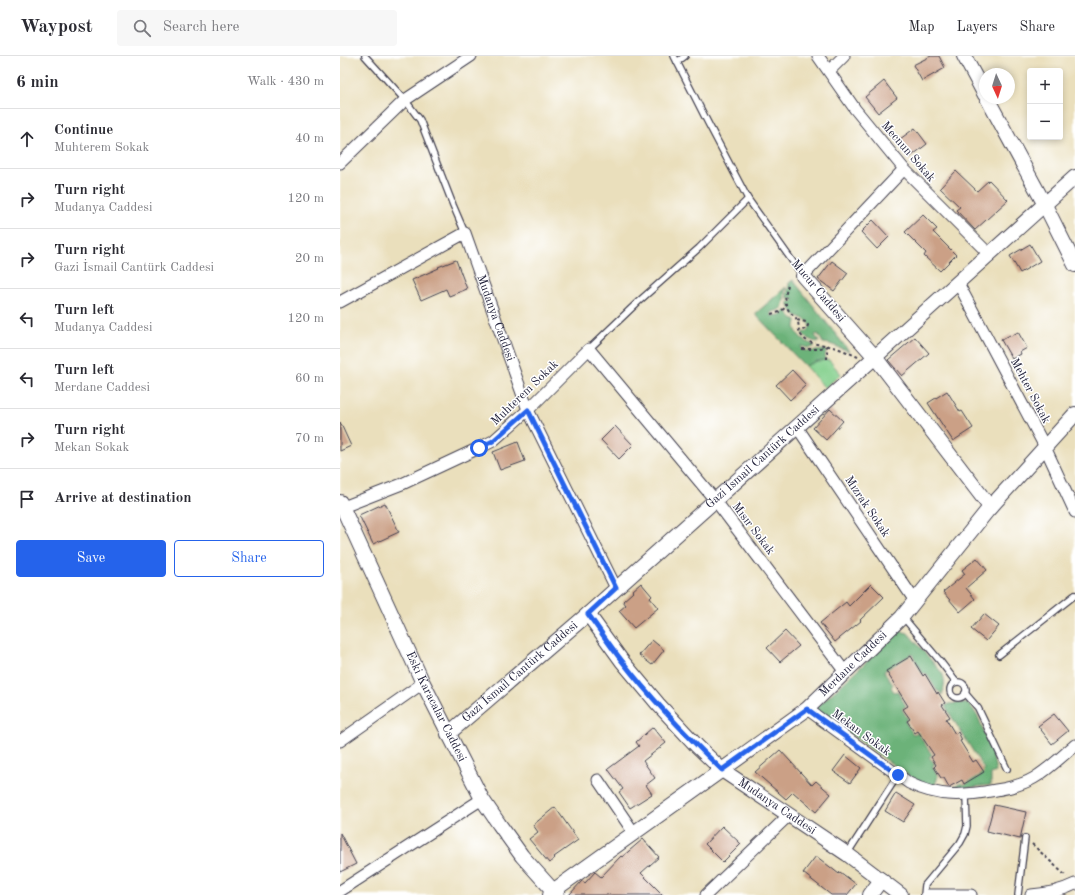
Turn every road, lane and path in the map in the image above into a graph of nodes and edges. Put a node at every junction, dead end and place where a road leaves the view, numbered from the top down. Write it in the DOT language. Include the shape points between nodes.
graph roads {
  1 [pos="365,56"];
  2 [pos="471,56"];
  3 [pos="674,56"];
  4 [pos="685,56"];
  5 [pos="818,56"];
  6 [pos="844,56"];
  7 [pos="964,56"];
  8 [pos="677,62"];
  9 [pos="829,71"];
  10 [pos="979,84"];
  11 [pos="405,100"];
  12 [pos="990,104"];
  13 [pos="340,163"];
  14 [pos="904,169"];
  15 [pos="1075,177"];
  16 [pos="748,199"];
  17 [pos="1046,205"];
  18 [pos="465,233"];
  19 [pos="990,255"];
  20 [pos="1075,264"];
  21 [pos="803,276"];
  22 [pos="958,283"];
  23 [pos="788,284"];
  24 [pos="340,302"];
  25 [pos="786,307"];
  26 [pos="771,314"];
  27 [pos="797,320"];
  28 [pos="800,331"];
  29 [pos="827,346"];
  30 [pos="589,349"];
  31 [pos="802,349"];
  32 [pos="827,359"];
  33 [pos="873,360"];
  34 [pos="528,410"];
  35 [pos="1075,414"];
  36 [pos="797,427"];
  37 [pos="1044,447"];
  38 [pos="715,500"];
  39 [pos="341,504"];
  40 [pos="990,507"];
  41 [pos="1075,512"];
  42 [pos="616,588"];
  43 [pos="1075,595"];
  44 [pos="915,601"];
  45 [pos="588,614"];
  46 [pos="902,617"];
  47 [pos="999,655"];
  48 [pos="845,672"];
  49 [pos="956,682"];
  50 [pos="423,683"];
  51 [pos="965,693"];
  52 [pos="807,709"];
  53 [pos="448,734"];
  54 [pos="340,741"];
  55 [pos="1075,746"];
  56 [pos="1007,769"];
  57 [pos="722,770"];
  58 [pos="898,775"];
  59 [pos="598,780"];
  60 [pos="966,795"];
  61 [pos="482,799"];
  62 [pos="789,815"];
  63 [pos="634,833"];
  64 [pos="1026,838"];
  65 [pos="847,854"];
  66 [pos="881,880"];
  67 [pos="1075,884"];
  68 [pos="340,891"];
  69 [pos="553,894"];
  70 [pos="706,895"];
  71 [pos="870,895"];
  72 [pos="901,895"];
  73 [pos="925,895"];
  74 [pos="971,895"];
  75 [pos="1018,895"];
  76 [pos="1031,895"];
  1 -- 11 [label="lane, Mudanya Caddesi"];
  2 -- 11 [label="street"];
  3 -- 8 [label="lane, Mucur Caddesi"];
  4 -- 8 [label="lane"];
  5 -- 9 [label="street, Mecnun Sokak"];
  6 -- 9 [label="street"];
  7 -- 10 [label="street"];
  8 -- 16 [label="lane, Mucur Caddesi"];
  9 -- 14 [label="street, Mecnun Sokak" via="855,109"];
  11 -- 13 [label="street"];
  11 -- 18 [label="lane, Mudanya Caddesi" via="420,120"];
  12 -- 17 [label="street"];
  14 -- 19 [label="street, Mecnun Sokak"];
  14 -- 21 [label="street"];
  15 -- 17 [label="street, Gazi İsmail Cantürk Caddesi"];
  16 -- 21 [label="lane, Mucur Caddesi"];
  16 -- 30 [label="lane" via="699,248"];
  17 -- 19 [label="street, Gazi İsmail Cantürk Caddesi"];
  17 -- 20 [label="street"];
  18 -- 24 [label="street"];
  18 -- 34 [label="street, Mudanya Caddesi"];
  19 -- 22 [label="street, Gazi İsmail Cantürk Caddesi"];
  21 -- 33 [label="street, Mucur Caddesi"];
  22 -- 33 [label="street, Gazi İsmail Cantürk Caddesi"];
  22 -- 37 [label="street, Mehter Sokak"];
  23 -- 25 [label="path" via="785,294"];
  25 -- 26 [label="path"];
  25 -- 27 [label="path"];
  27 -- 28 [label="path"];
  27 -- 28 [label="path" via="808,325"];
  28 -- 29 [label="path" via="804,338 816,345"];
  29 -- 31 [label="path"];
  29 -- 32 [label="path"];
  29 -- 33 [label="path"];
  30 -- 34 [label="street, Muhterem Sokak"];
  30 -- 38 [label="street, Mısır Sokak"];
  33 -- 36 [label="street, Gazi İsmail Cantürk Caddesi"];
  33 -- 40 [label="street, Mucur Caddesi"];
  34 -- 39 [label="street, Muhterem Sokak" via="493,441 402,484"];
  34 -- 42 [label="street, Mudanya Caddesi"];
  35 -- 37 [label="street, Merdane Caddesi"];
  36 -- 38 [label="street, Gazi İsmail Cantürk Caddesi"];
  36 -- 44 [label="street, Mızrak Sokak"];
  37 -- 40 [label="street, Merdane Caddesi"];
  37 -- 41 [label="street, Mehter Sokak"];
  38 -- 42 [label="street, Gazi İsmail Cantürk Caddesi"];
  38 -- 48 [label="street, Mısır Sokak"];
  39 -- 50 [label="street, Eski Karacalar Caddesi"];
  40 -- 44 [label="street, Merdane Caddesi"];
  42 -- 45 [label="street, Gazi İsmail Cantürk Caddesi"];
  43 -- 47 [label="lane"];
  44 -- 46 [label="street, Merdane Caddesi"];
  45 -- 53 [label="street, Gazi İsmail Cantürk Caddesi"];
  45 -- 57 [label="street, Mudanya Caddesi" via="622,661 658,704"];
  46 -- 48 [label="street, Merdane Caddesi"];
  46 -- 49 [label="lane"];
  48 -- 52 [label="street, Merdane Caddesi"];
  49 -- 51 [label="lane" via="965,685"];
  49 -- 51 [label="lane" via="950,687 951,694 958,698"];
  50 -- 53 [label="street, Eski Karacalar Caddesi"];
  50 -- 54 [label="street"];
  51 -- 56 [label="lane" via="978,708"];
  52 -- 57 [label="street, Merdane Caddesi"];
  52 -- 58 [label="street, Mekan Sokak"];
  53 -- 61 [label="street, Eski Karacalar Caddesi"];
  55 -- 60 [label="street, Mekan Sokak" via="1028,781 1007,788"];
  57 -- 62 [label="street, Mudanya Caddesi"];
  57 -- 63 [label="street, Merdane Caddesi"];
  58 -- 60 [label="street, Mekan Sokak" via="921,789 935,793"];
  58 -- 65 [label="lane"];
  59 -- 63 [label="street"];
  60 -- 73 [label="lane" via="965,834 925,885"];
  61 -- 68 [label="street"];
  61 -- 69 [label="street, Eski Karacalar Caddesi" via="522,856"];
  62 -- 65 [label="street, Mudanya Caddesi"];
  62 -- 70 [label="street"];
  63 -- 69 [label="street, Merdane Caddesi"];
  64 -- 67 [label="path"];
  64 -- 75 [label="lane"];
  65 -- 66 [label="street, Mudanya Caddesi"];
  66 -- 71 [label="street"];
  66 -- 72 [label="street, Mudanya Caddesi"];
  67 -- 76 [label="street" via="1054,892"];
  73 -- 74 [label="street"];
}
